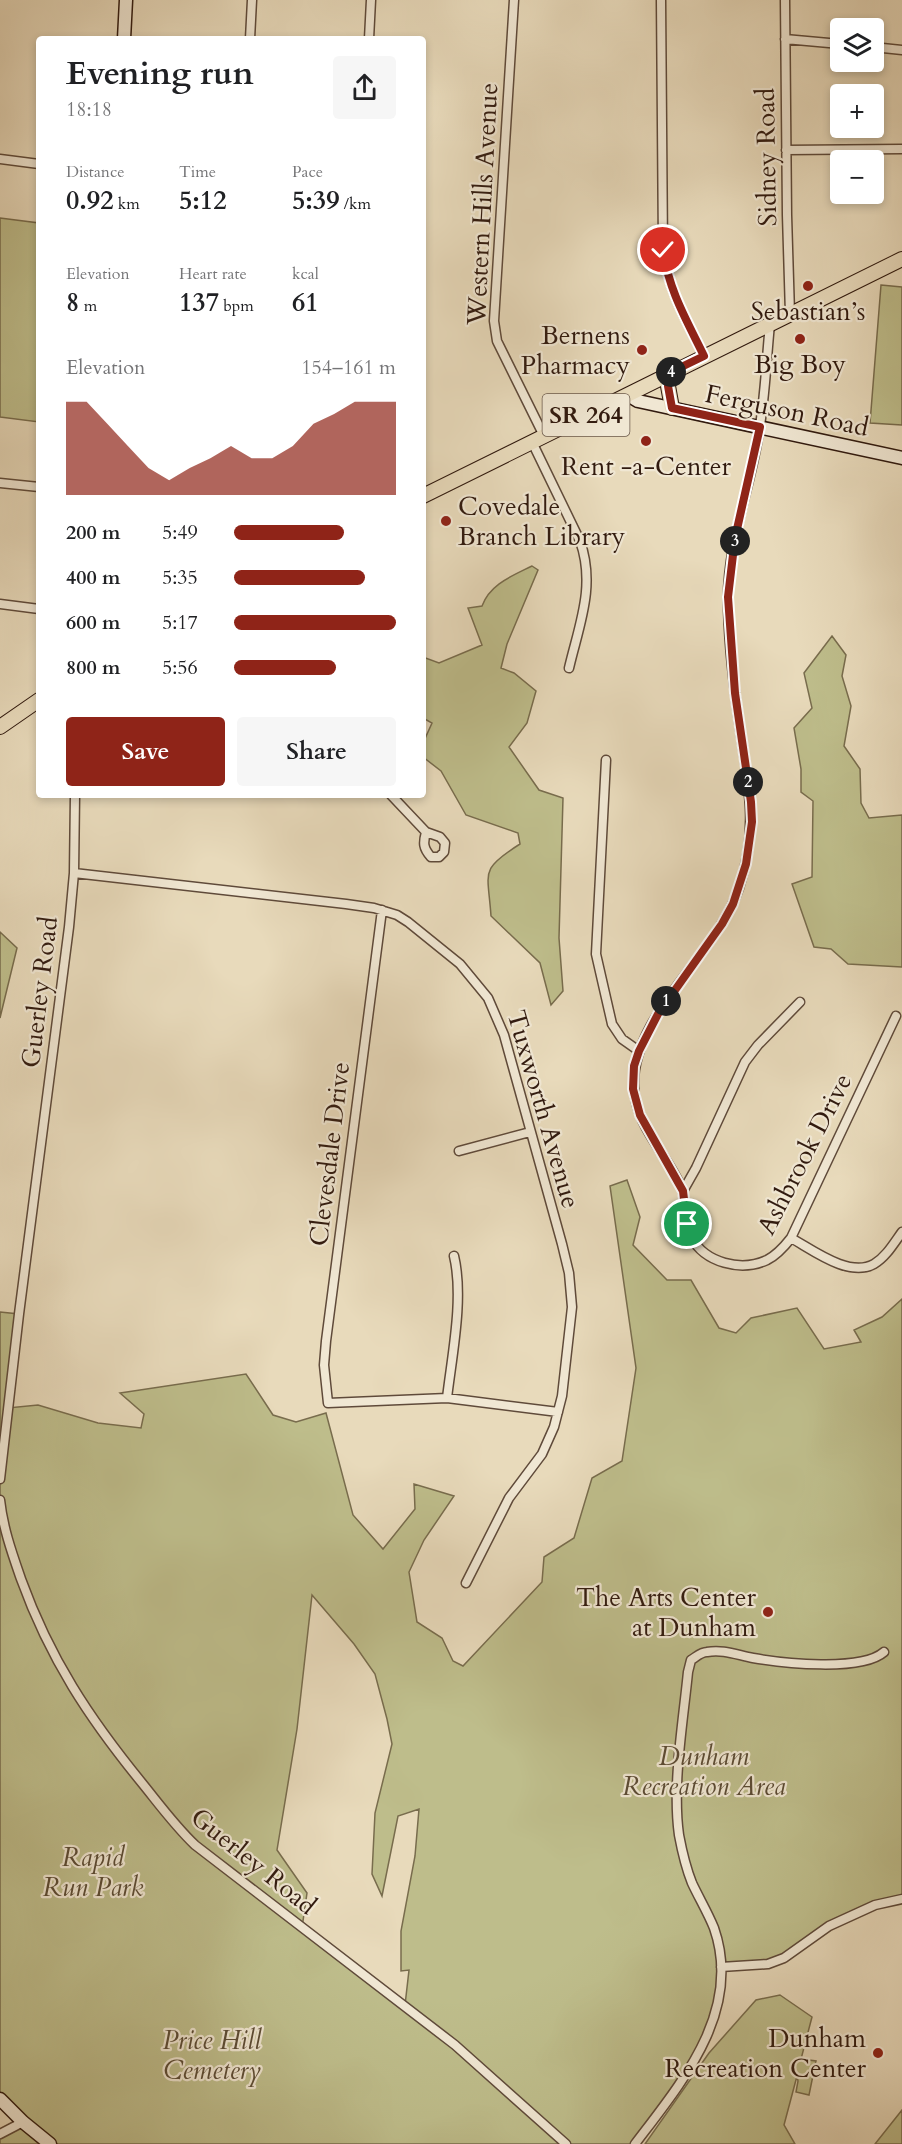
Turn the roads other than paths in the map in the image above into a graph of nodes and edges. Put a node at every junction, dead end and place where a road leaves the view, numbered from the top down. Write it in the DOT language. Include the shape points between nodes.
graph roads {
  1 [pos="126,0"];
  2 [pos="252,0"];
  3 [pos="371,0"];
  4 [pos="514,0"];
  5 [pos="661,0"];
  6 [pos="785,0"];
  7 [pos="124,36"];
  8 [pos="250,36"];
  9 [pos="369,36"];
  10 [pos="785,39"];
  11 [pos="830,43"];
  12 [pos="884,48"];
  13 [pos="902,50"];
  14 [pos="902,149"];
  15 [pos="786,150"];
  16 [pos="0,159"];
  17 [pos="36,164"];
  18 [pos="902,259"];
  19 [pos="790,314"];
  20 [pos="770,324"];
  21 [pos="704,356"];
  22 [pos="671,372"];
  23 [pos="628,395"];
  24 [pos="672,408"];
  25 [pos="760,427"];
  26 [pos="538,439"];
  27 [pos="902,458"];
  28 [pos="0,483"];
  29 [pos="36,487"];
  30 [pos="426,495"];
  31 [pos="0,604"];
  32 [pos="36,609"];
  33 [pos="568,668"];
  34 [pos="36,702"];
  35 [pos="0,727"];
  36 [pos="606,760"];
  37 [pos="75,798"];
  38 [pos="394,798"];
  39 [pos="426,832"];
  40 [pos="74,873"];
  41 [pos="382,910"];
  42 [pos="800,1002"];
  43 [pos="896,1016"];
  44 [pos="639,1051"];
  45 [pos="530,1132"];
  46 [pos="459,1151"];
  47 [pos="683,1191"];
  48 [pos="902,1232"];
  49 [pos="791,1239"];
  50 [pos="454,1257"];
  51 [pos="447,1398"];
  52 [pos="558,1412"];
  53 [pos="0,1479"];
  54 [pos="0,1500"];
  55 [pos="466,1583"];
  56 [pos="884,1652"];
  57 [pos="902,1899"];
  58 [pos="721,1967"];
  59 [pos="0,2099"];
  60 [pos="23,2122"];
  61 [pos="0,2134"];
  62 [pos="50,2144"];
  63 [pos="566,2144"];
  64 [pos="636,2144"];
  1 -- 7 [label="street"];
  2 -- 8 [label="street"];
  3 -- 9 [label="street"];
  4 -- 26 [label="street, Western Hills Avenue" via="494,321 497,341"];
  5 -- 21 [label="street" via="664,259 674,295"];
  6 -- 10 [label="street, Sidney Road"];
  10 -- 11 [label="street"];
  10 -- 15 [label="street, Sidney Road"];
  12 -- 13 [label="street"];
  14 -- 15 [label="street"];
  15 -- 19 [label="street, Sidney Road"];
  16 -- 17 [label="street"];
  18 -- 19 [label="main road, SR 264"];
  19 -- 20 [label="main road, SR 264"];
  20 -- 21 [label="main road, SR 264"];
  20 -- 25 [label="street, Ashbrook Drive"];
  21 -- 22 [label="main road, SR 264"];
  22 -- 23 [label="main road, SR 264"];
  22 -- 24 [label="main road" via="668,386"];
  23 -- 24 [label="street, Ferguson Road"];
  23 -- 26 [label="main road, SR 264"];
  24 -- 25 [label="street, Ferguson Road"];
  25 -- 27 [label="street, Ferguson Road"];
  25 -- 44 [label="street, Ashbrook Drive" via="735,538 728,597 735,693 751,802 746,864 722,924 668,998"];
  26 -- 30 [label="main road, SR 264"];
  26 -- 33 [label="street, Western Hills Avenue" via="585,555 584,616"];
  28 -- 29 [label="street"];
  31 -- 32 [label="street"];
  34 -- 35 [label="main road"];
  36 -- 44 [label="street" via="596,954 612,1024 622,1040"];
  37 -- 40 [label="street, Guerley Road"];
  38 -- 39 [label="street"];
  40 -- 41 [label="street, Tuxworth Avenue"];
  40 -- 53 [label="street, Guerley Road"];
  41 -- 45 [label="street, Tuxworth Avenue" via="408,922 460,964 484,992 504,1035"];
  41 -- 51 [label="street, Clevesdale Drive" via="326,1341 328,1403"];
  42 -- 47 [label="street" via="745,1062"];
  43 -- 49 [label="street, Ashbrook Drive"];
  44 -- 47 [label="street, Ashbrook Drive" via="634,1066 635,1099"];
  45 -- 46 [label="street"];
  45 -- 52 [label="street, Tuxworth Avenue" via="572,1291"];
  47 -- 49 [label="street, Ashbrook Drive" via="692,1237 702,1251 720,1262 757,1264 775,1255"];
  48 -- 49 [label="street" via="880,1260 859,1269 843,1266"];
  50 -- 51 [label="street" via="458,1297"];
  51 -- 52 [label="street"];
  52 -- 55 [label="street, Tuxworth Avenue" via="549,1441 508,1498"];
  54 -- 63 [label="street, Guerley Road" via="9,1546 57,1661 109,1743 181,1832 455,2045"];
  56 -- 58 [label="street" via="877,1658 855,1662 791,1662 720,1651 704,1652 691,1660 676,1810 683,1856 713,1927"];
  57 -- 58 [label="street" via="874,1905 829,1926 784,1958 768,1964"];
  58 -- 64 [label="street" via="721,1991 709,2034 678,2088"];
  59 -- 60 [label="street"];
  60 -- 61 [label="street"];
  60 -- 62 [label="street"];
}
